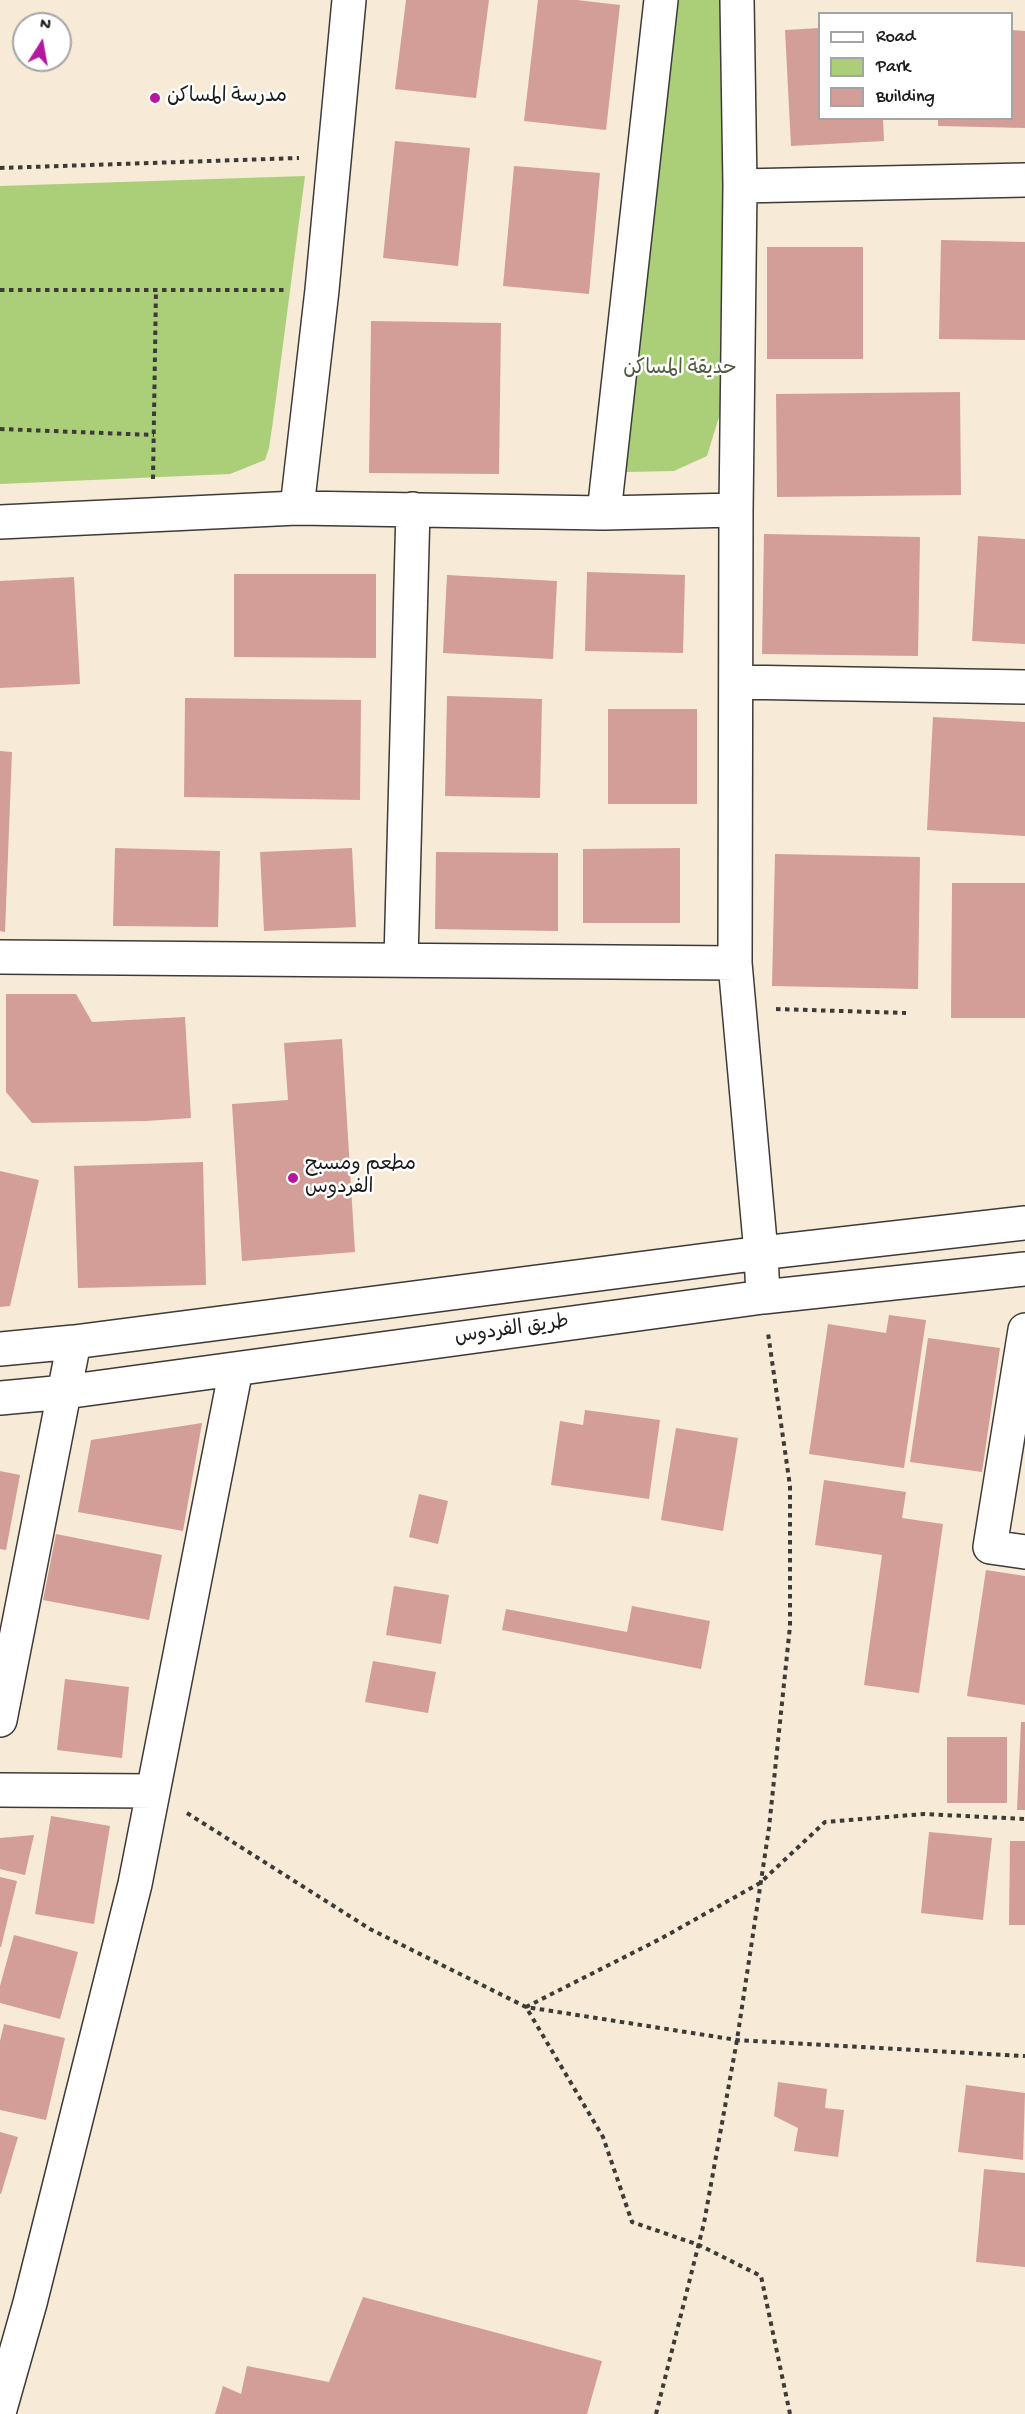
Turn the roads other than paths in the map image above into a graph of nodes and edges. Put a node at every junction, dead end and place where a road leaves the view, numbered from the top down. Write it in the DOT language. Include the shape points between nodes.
graph roads {
  1 [pos="350,0"];
  2 [pos="661,0"];
  3 [pos="738,0"];
  4 [pos="1025,180"];
  5 [pos="740,186"];
  6 [pos="297,507"];
  7 [pos="413,509"];
  8 [pos="736,510"];
  9 [pos="604,513"];
  10 [pos="0,522"];
  11 [pos="736,682"];
  12 [pos="1025,687"];
  13 [pos="0,957"];
  14 [pos="401,960"];
  15 [pos="735,963"];
  16 [pos="1025,1223"];
  17 [pos="761,1253"];
  18 [pos="1025,1269"];
  19 [pos="763,1297"];
  20 [pos="1025,1330"];
  21 [pos="74,1342"];
  22 [pos="0,1348"];
  23 [pos="236,1369"];
  24 [pos="65,1392"];
  25 [pos="0,1398"];
  26 [pos="1025,1552"];
  27 [pos="0,1720"];
  28 [pos="0,1790"];
  29 [pos="153,1791"];
  30 [pos="0,2409"];
  1 -- 6 [label="street"];
  2 -- 9 [label="street"];
  3 -- 5 [label="street"];
  4 -- 5 [label="street"];
  5 -- 8 [label="street"];
  6 -- 7 [label="street"];
  6 -- 10 [label="street"];
  7 -- 9 [label="street"];
  7 -- 14 [label="street"];
  8 -- 9 [label="street"];
  8 -- 11 [label="street"];
  11 -- 12 [label="street"];
  11 -- 15 [label="street"];
  13 -- 14 [label="street"];
  14 -- 15 [label="street"];
  15 -- 17 [label="street"];
  16 -- 17 [label="street"];
  17 -- 19 [label="street"];
  17 -- 21 [label="street"];
  18 -- 19 [label="street, طريق الفردوس"];
  19 -- 23 [label="street, طريق الفردوس"];
  20 -- 26 [label="street" via="990,1547"];
  21 -- 22 [label="street"];
  21 -- 24 [label="street"];
  23 -- 24 [label="street, طريق الفردوس"];
  23 -- 29 [label="street"];
  24 -- 25 [label="street, طريق الفردوس"];
  24 -- 27 [label="street"];
  28 -- 29 [label="street"];
  29 -- 30 [label="street" via="132,1896"];
}
